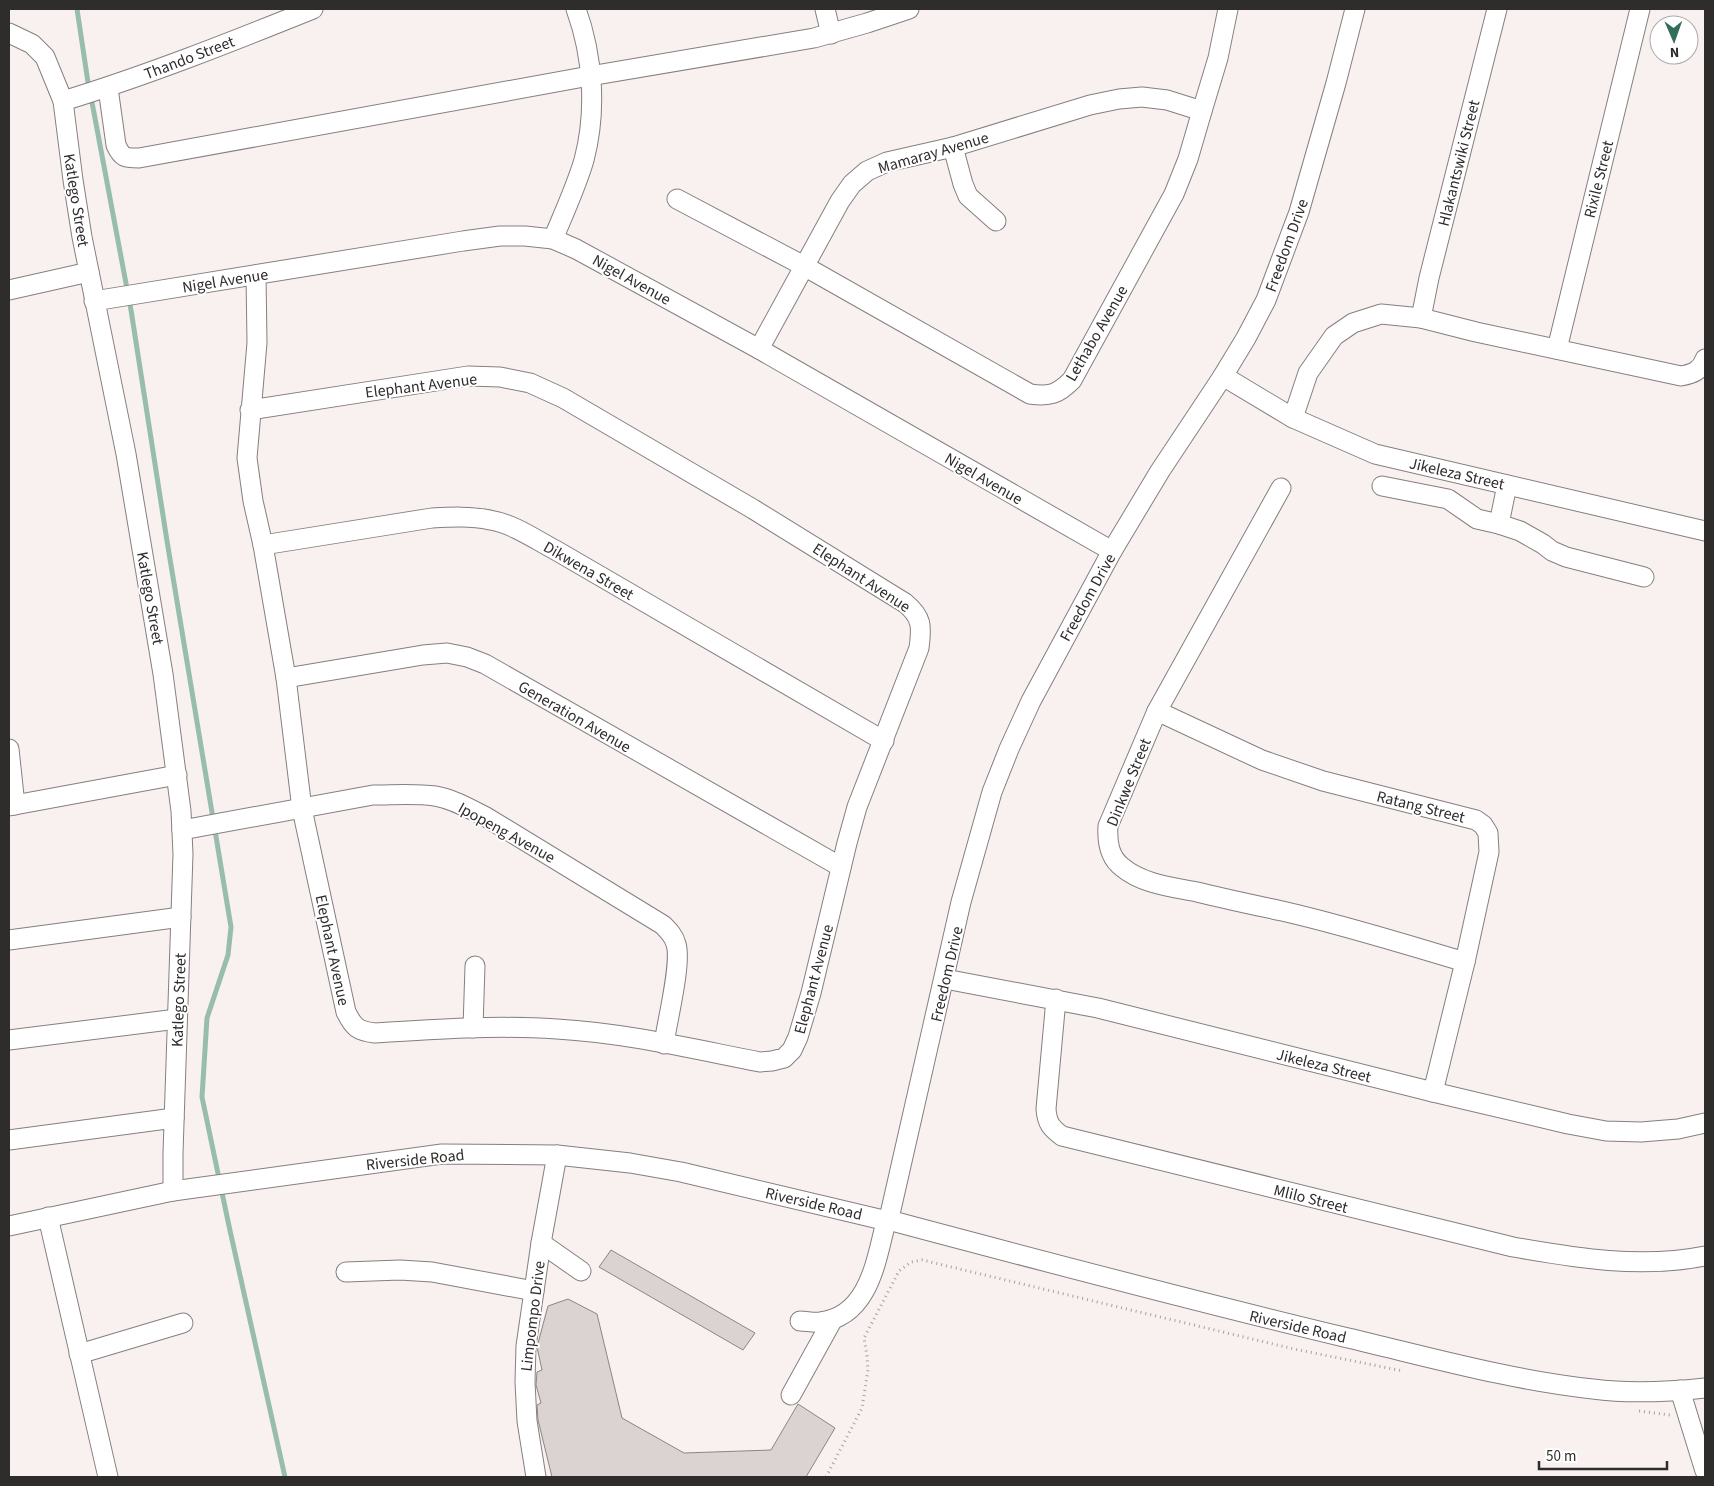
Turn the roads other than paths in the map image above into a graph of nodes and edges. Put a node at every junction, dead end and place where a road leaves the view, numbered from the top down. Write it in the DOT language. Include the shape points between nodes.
graph roads {
  1 [pos="313,9"];
  2 [pos="576,9"];
  3 [pos="825,9"];
  4 [pos="909,9"];
  5 [pos="1228,9"];
  6 [pos="1355,9"];
  7 [pos="1497,9"];
  8 [pos="1640,9"];
  9 [pos="9,33"];
  10 [pos="831,34"];
  11 [pos="592,76"];
  12 [pos="108,88"];
  13 [pos="63,101"];
  14 [pos="1202,111"];
  15 [pos="952,147"];
  16 [pos="677,199"];
  17 [pos="996,221"];
  18 [pos="553,239"];
  19 [pos="804,266"];
  20 [pos="89,272"];
  21 [pos="256,275"];
  22 [pos="9,290"];
  23 [pos="94,301"];
  24 [pos="1422,318"];
  25 [pos="759,349"];
  26 [pos="1557,349"];
  27 [pos="1705,359"];
  28 [pos="1223,376"];
  29 [pos="250,410"];
  30 [pos="1293,418"];
  31 [pos="1507,485"];
  32 [pos="1382,486"];
  33 [pos="1281,488"];
  34 [pos="1499,524"];
  35 [pos="1705,531"];
  36 [pos="263,545"];
  37 [pos="1112,551"];
  38 [pos="1644,577"];
  39 [pos="286,678"];
  40 [pos="1157,712"];
  41 [pos="884,741"];
  42 [pos="9,749"];
  43 [pos="177,775"];
  44 [pos="12,805"];
  45 [pos="302,809"];
  46 [pos="182,830"];
  47 [pos="841,867"];
  48 [pos="181,917"];
  49 [pos="9,940"];
  50 [pos="1465,962"];
  51 [pos="475,966"];
  52 [pos="945,979"];
  53 [pos="1056,999"];
  54 [pos="177,1019"];
  55 [pos="473,1028"];
  56 [pos="9,1040"];
  57 [pos="664,1044"];
  58 [pos="1433,1092"];
  59 [pos="174,1118"];
  60 [pos="1705,1123"];
  61 [pos="9,1140"];
  62 [pos="557,1155"];
  63 [pos="173,1191"];
  64 [pos="48,1217"];
  65 [pos="887,1221"];
  66 [pos="9,1226"];
  67 [pos="541,1243"];
  68 [pos="1705,1256"];
  69 [pos="581,1271"];
  70 [pos="346,1272"];
  71 [pos="534,1291"];
  72 [pos="833,1318"];
  73 [pos="800,1321"];
  74 [pos="183,1323"];
  75 [pos="79,1354"];
  76 [pos="1705,1388"];
  77 [pos="1680,1390"];
  78 [pos="791,1396"];
  79 [pos="1705,1471"];
  80 [pos="108,1477"];
  81 [pos="536,1477"];
  1 -- 12 [label="street, Thando Street"];
  2 -- 11 [label="street" via="584,30"];
  3 -- 10 [label="street"];
  4 -- 10 [label="street"];
  5 -- 14 [label="street, Lethabo Avenue"];
  6 -- 28 [label="street, Freedom Drive" via="1286,252 1266,300"];
  7 -- 24 [label="street, Hlakantswiki Street" via="1429,278"];
  8 -- 26 [label="street, Rixile Street"];
  9 -- 13 [label="street, Katlego Street" via="32,44 45,57"];
  10 -- 11 [label="street"];
  11 -- 12 [label="street" via="139,158 126,158 116,145"];
  11 -- 18 [label="street" via="590,130 584,160"];
  12 -- 13 [label="street, Thando Street"];
  13 -- 20 [label="street, Katlego Street"];
  14 -- 15 [label="street, Mamaray Avenue" via="1167,100 1119,99 1090,104"];
  14 -- 19 [label="street, Lethabo Avenue" via="1174,194 1072,380 1056,393 1044,396 1030,394"];
  15 -- 17 [label="street" via="968,196"];
  15 -- 19 [label="street, Mamaray Avenue" via="887,162 868,171 852,184 840,201"];
  16 -- 19 [label="street, Lethabo Avenue"];
  18 -- 21 [label="street, Nigel Avenue" via="500,236"];
  18 -- 25 [label="street, Nigel Avenue"];
  19 -- 25 [label="street, Mamaray Avenue"];
  20 -- 22 [label="street"];
  20 -- 23 [label="street, Katlego Street"];
  21 -- 23 [label="street, Nigel Avenue"];
  21 -- 29 [label="street" via="257,343"];
  23 -- 43 [label="street, Katlego Street" via="126,454"];
  24 -- 26 [label="street"];
  24 -- 30 [label="street" via="1381,314 1353,323 1334,336 1308,373"];
  25 -- 37 [label="street, Nigel Avenue"];
  26 -- 27 [label="street" via="1681,376 1693,374"];
  28 -- 30 [label="street, Jikeleza Street"];
  28 -- 37 [label="street, Freedom Drive"];
  29 -- 36 [label="street, Elephant Avenue" via="247,458"];
  29 -- 41 [label="street, Elephant Avenue" via="468,376 500,377 530,383 563,398 754,509 916,612 920,620 919,648"];
  30 -- 31 [label="street, Jikeleza Street" via="1375,454"];
  31 -- 34 [label="street"];
  31 -- 35 [label="street, Jikeleza Street"];
  32 -- 34 [label="street" via="1448,499 1477,519"];
  33 -- 40 [label="street, Dinkwe Street"];
  34 -- 38 [label="street" via="1520,531 1552,552"];
  36 -- 39 [label="street, Elephant Avenue"];
  36 -- 41 [label="street, Dikwena Street" via="432,518 460,516 492,520 557,551"];
  37 -- 52 [label="street, Freedom Drive" via="1031,701 992,792"];
  39 -- 45 [label="street, Elephant Avenue"];
  39 -- 47 [label="street, Generation Avenue" via="423,655 447,653 467,657 485,664"];
  40 -- 50 [label="street, Ratang Street" via="1262,760 1323,782 1483,824 1488,833 1489,852"];
  40 -- 50 [label="street, Dinkwe Street" via="1108,826 1110,853 1121,867 1158,884 1284,912"];
  41 -- 47 [label="street, Elephant Avenue" via="858,807"];
  42 -- 44 [label="street"];
  43 -- 44 [label="street"];
  43 -- 46 [label="street, Katlego Street"];
  45 -- 46 [label="street, Ipopeng Avenue"];
  45 -- 55 [label="street, Elephant Avenue" via="351,1023 364,1032 375,1033"];
  45 -- 57 [label="street, Ipopeng Avenue" via="372,795 402,794 436,796 462,804 663,925 672,934 678,952"];
  46 -- 48 [label="street, Katlego Street"];
  47 -- 57 [label="street, Elephant Avenue" via="798,1037 784,1058 760,1062"];
  48 -- 49 [label="street"];
  48 -- 54 [label="street, Katlego Street"];
  50 -- 58 [label="street, Ratang Street"];
  51 -- 55 [label="street"];
  52 -- 53 [label="street, Jikeleza Street"];
  52 -- 65 [label="street, Freedom Drive"];
  53 -- 58 [label="street, Jikeleza Street"];
  53 -- 68 [label="street, Mlilo Street" via="1046,1109 1047,1122 1062,1136 1513,1247 1567,1257 1625,1262 1686,1260"];
  54 -- 56 [label="street"];
  54 -- 59 [label="street, Katlego Street"];
  55 -- 57 [label="street, Elephant Avenue" via="558,1029"];
  58 -- 60 [label="street, Jikeleza Street" via="1606,1131 1641,1132"];
  59 -- 61 [label="street"];
  59 -- 63 [label="street, Katlego Street"];
  62 -- 63 [label="street, Riverside Road" via="442,1154"];
  62 -- 65 [label="street, Riverside Road" via="681,1172"];
  62 -- 67 [label="street, Limpompo Drive"];
  63 -- 64 [label="street, Riverside Road"];
  64 -- 66 [label="street, Riverside Road"];
  64 -- 75 [label="street"];
  65 -- 72 [label="street, Freedom Drive" via="873,1272 862,1296 846,1312"];
  65 -- 77 [label="street, Riverside Road" via="1190,1300 1479,1369 1594,1390"];
  67 -- 69 [label="street"];
  67 -- 71 [label="street, Limpompo Drive"];
  70 -- 71 [label="street" via="432,1272"];
  71 -- 81 [label="street, Limpompo Drive" via="526,1346 525,1382"];
  72 -- 73 [label="street" via="819,1322"];
  72 -- 78 [label="street"];
  74 -- 75 [label="street"];
  75 -- 80 [label="street"];
  76 -- 77 [label="street, Riverside Road"];
  77 -- 79 [label="street"];
}
